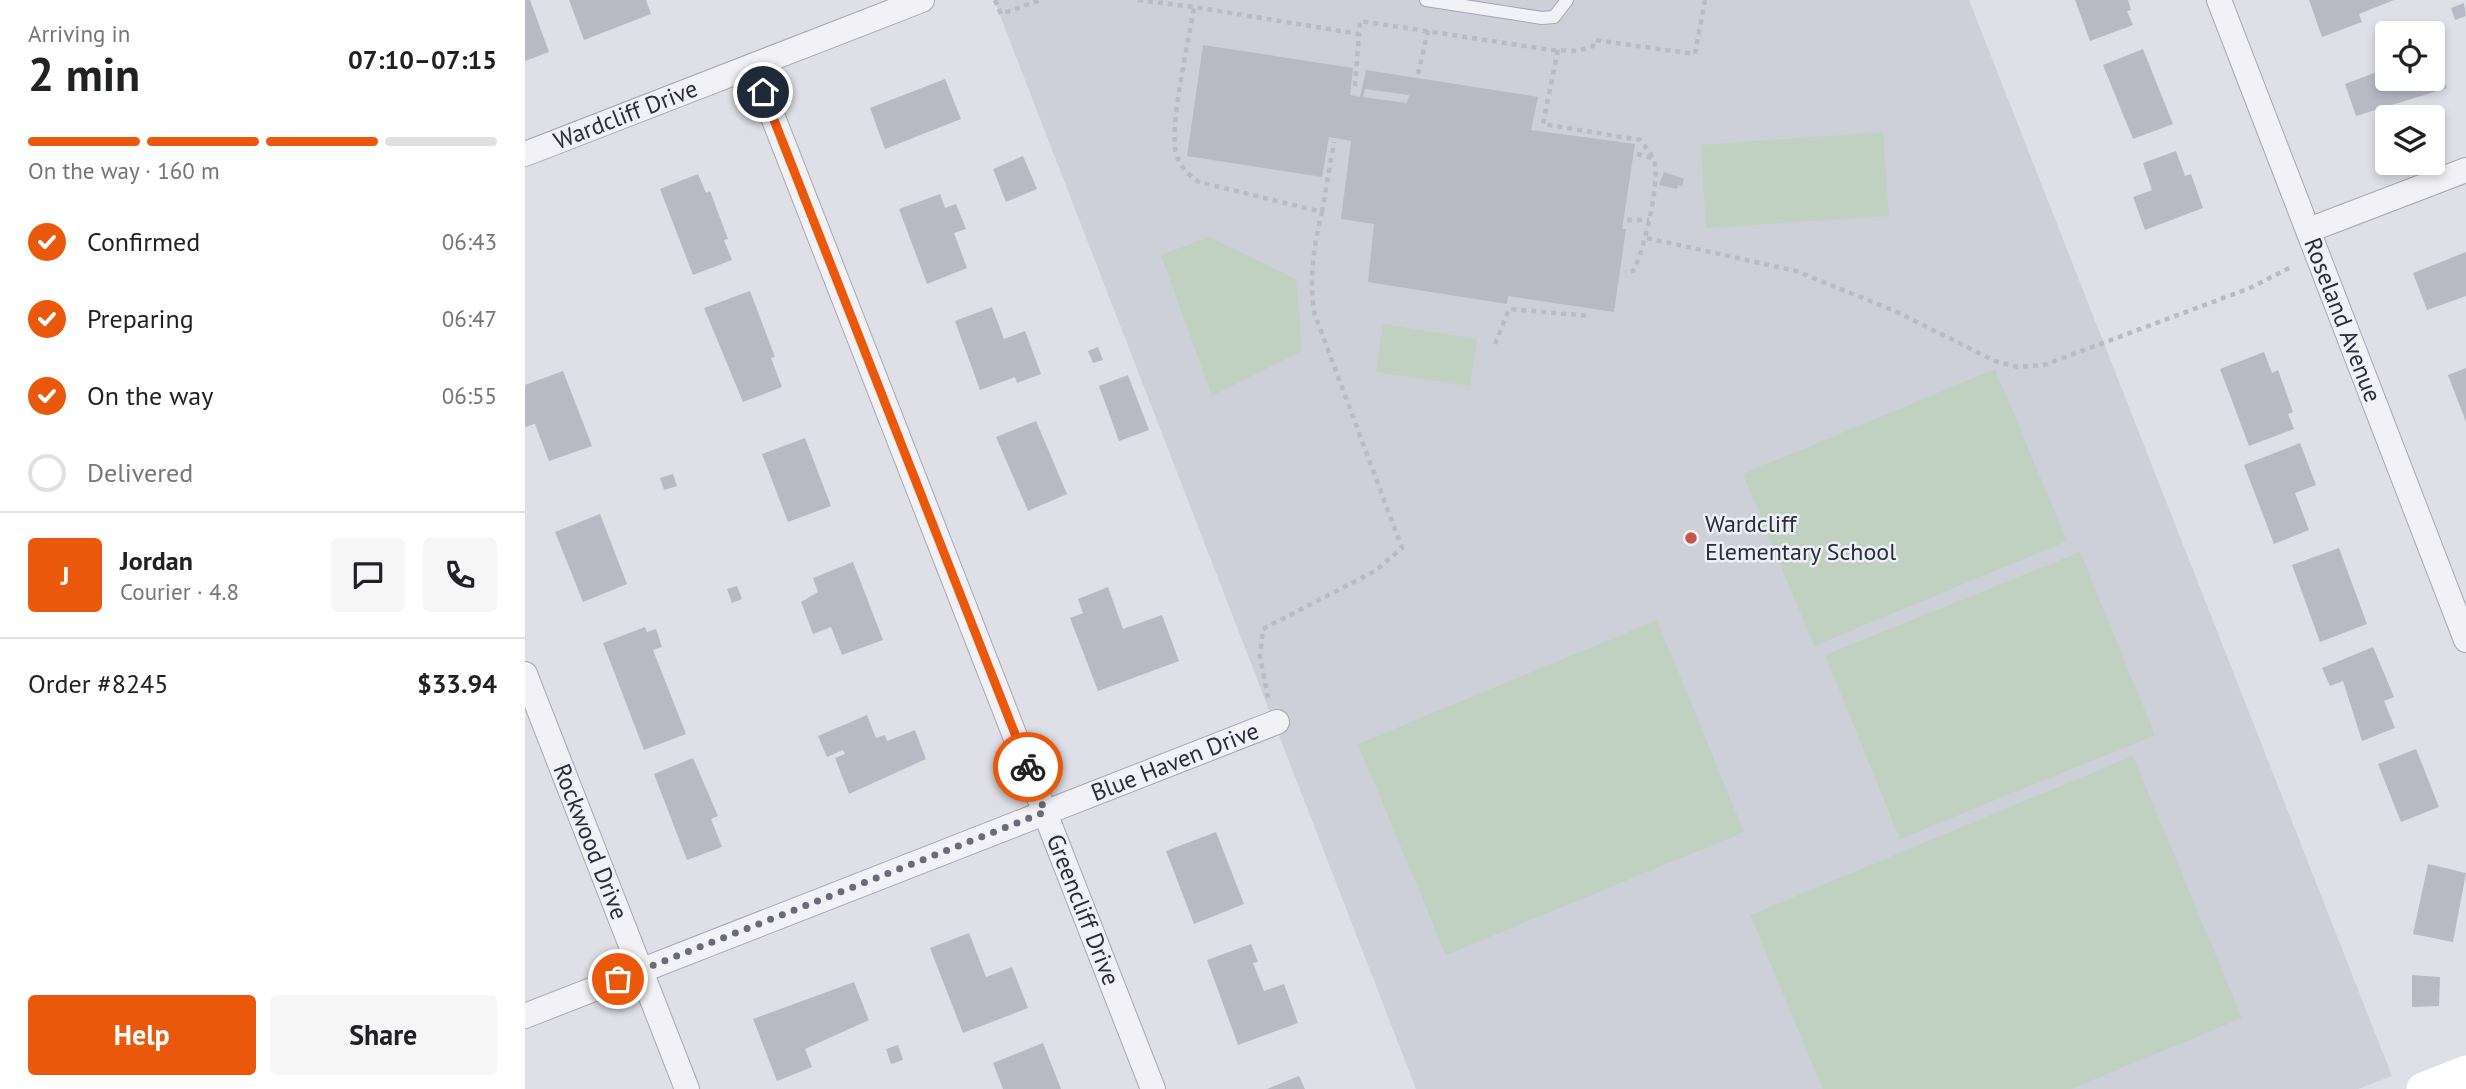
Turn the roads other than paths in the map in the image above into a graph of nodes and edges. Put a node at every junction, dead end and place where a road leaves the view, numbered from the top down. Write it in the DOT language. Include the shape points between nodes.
graph roads {
  1 [pos="922,0"];
  2 [pos="1426,0"];
  3 [pos="1567,0"];
  4 [pos="2219,0"];
  5 [pos="753,66"];
  6 [pos="525,154"];
  7 [pos="2466,170"];
  8 [pos="2309,230"];
  9 [pos="2466,640"];
  10 [pos="525,674"];
  11 [pos="1277,722"];
  12 [pos="1045,812"];
  13 [pos="641,970"];
  14 [pos="525,1016"];
  15 [pos="2466,1073"];
  16 [pos="687,1089"];
  17 [pos="1153,1089"];
  18 [pos="2423,1089"];
  1 -- 5 [label="street, Wardcliff Drive"];
  2 -- 3 [label="lane" via="1542,18 1554,17"];
  4 -- 8 [label="street, Roseland Avenue"];
  5 -- 6 [label="street, Wardcliff Drive"];
  5 -- 12 [label="street, Greencliff Drive"];
  7 -- 8 [label="street"];
  8 -- 9 [label="street, Roseland Avenue"];
  10 -- 13 [label="street, Rockwood Drive"];
  11 -- 12 [label="street, Blue Haven Drive"];
  12 -- 13 [label="street, Blue Haven Drive"];
  12 -- 17 [label="street, Greencliff Drive"];
  13 -- 14 [label="street, Blue Haven Drive"];
  13 -- 16 [label="street, Rockwood Drive"];
  15 -- 18 [label="street"];
}
